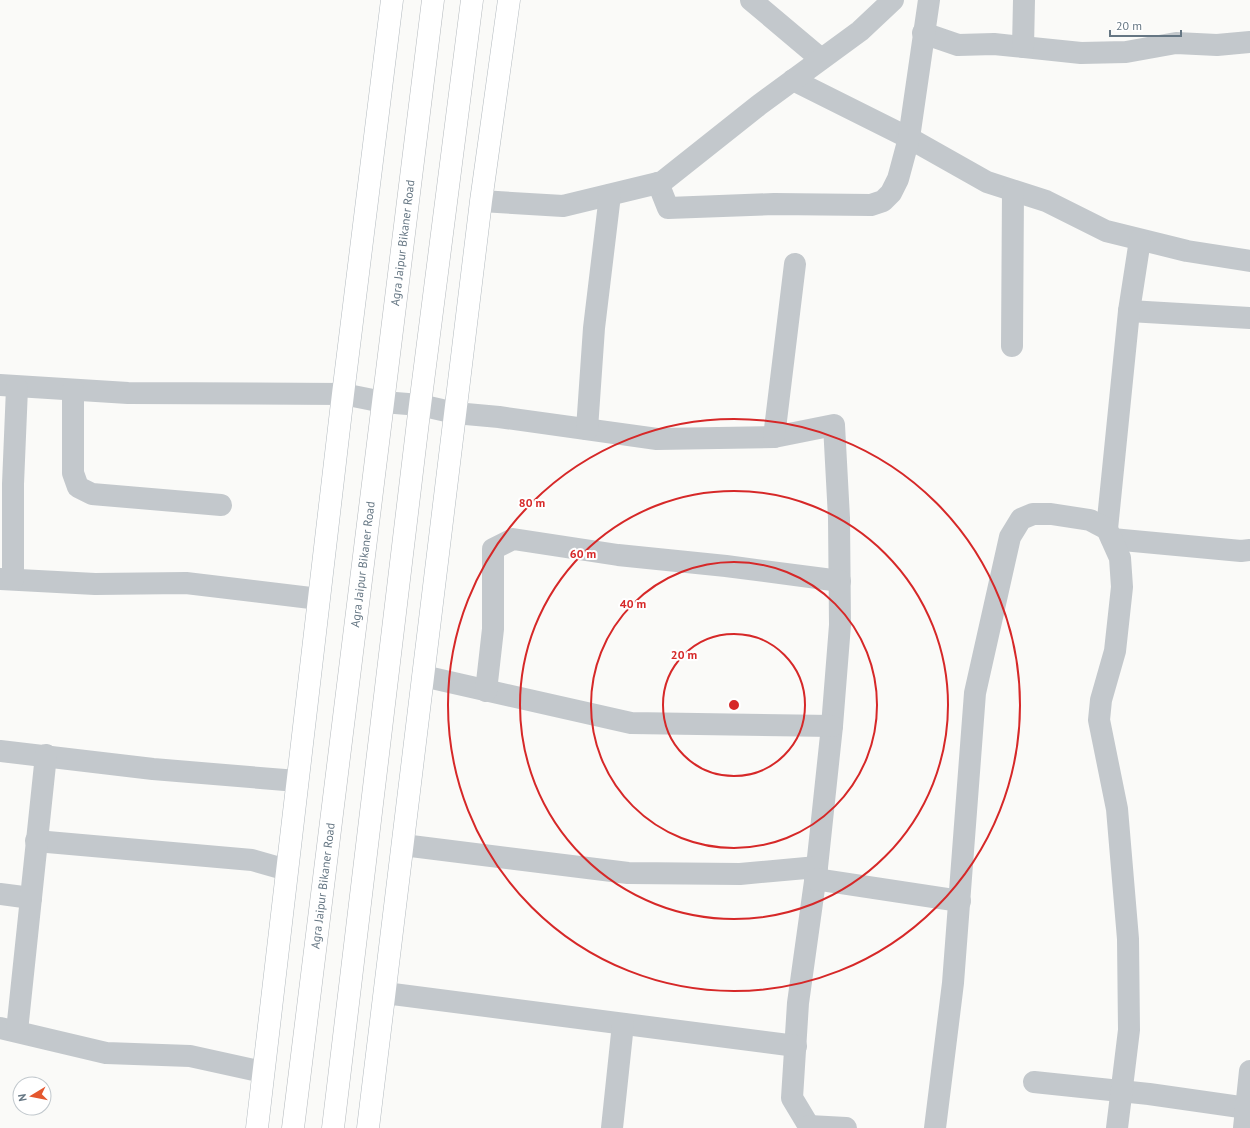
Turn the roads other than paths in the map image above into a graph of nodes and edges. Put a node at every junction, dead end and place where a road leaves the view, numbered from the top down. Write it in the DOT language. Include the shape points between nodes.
graph roads {
  1 [pos="392,0"];
  2 [pos="433,0"];
  3 [pos="472,0"];
  4 [pos="509,0"];
  5 [pos="751,0"];
  6 [pos="894,0"];
  7 [pos="929,0"];
  8 [pos="1024,0"];
  9 [pos="923,33"];
  10 [pos="1250,42"];
  11 [pos="1023,47"];
  12 [pos="821,59"];
  13 [pos="793,80"];
  14 [pos="909,138"];
  15 [pos="658,183"];
  16 [pos="1013,190"];
  17 [pos="610,195"];
  18 [pos="481,201"];
  19 [pos="1140,240"];
  20 [pos="1250,261"];
  21 [pos="795,264"];
  22 [pos="1129,311"];
  23 [pos="1250,318"];
  24 [pos="1012,346"];
  25 [pos="8,386"];
  26 [pos="73,390"];
  27 [pos="342,394"];
  28 [pos="383,402"];
  29 [pos="420,405"];
  30 [pos="455,413"];
  31 [pos="587,429"];
  32 [pos="774,437"];
  33 [pos="221,505"];
  34 [pos="7,508"];
  35 [pos="1110,534"];
  36 [pos="1250,550"];
  37 [pos="7,579"];
  38 [pos="840,581"];
  39 [pos="319,599"];
  40 [pos="423,676"];
  41 [pos="486,691"];
  42 [pos="832,726"];
  43 [pos="0,751"];
  44 [pos="46,755"];
  45 [pos="298,781"];
  46 [pos="36,841"];
  47 [pos="403,845"];
  48 [pos="287,870"];
  49 [pos="816,873"];
  50 [pos="0,894"];
  51 [pos="31,898"];
  52 [pos="960,900"];
  53 [pos="385,993"];
  54 [pos="623,1024"];
  55 [pos="8,1030"];
  56 [pos="796,1046"];
  57 [pos="1250,1071"];
  58 [pos="264,1072"];
  59 [pos="1034,1082"];
  60 [pos="1121,1091"];
  61 [pos="1245,1118"];
  62 [pos="810,1127"];
  63 [pos="257,1128"];
  64 [pos="293,1128"];
  65 [pos="333,1128"];
  66 [pos="368,1128"];
  67 [pos="612,1128"];
  68 [pos="846,1128"];
  69 [pos="935,1128"];
  70 [pos="1117,1128"];
  1 -- 27 [label="main road"];
  2 -- 28 [label="main road, Agra Jaipur Bikaner Road"];
  3 -- 29 [label="main road"];
  4 -- 18 [label="main road"];
  5 -- 12 [label="street"];
  6 -- 12 [label="street" via="860,31"];
  7 -- 9 [label="street"];
  8 -- 11 [label="street"];
  9 -- 11 [label="street" via="958,45 994,44"];
  9 -- 14 [label="street"];
  10 -- 11 [label="street" via="1217,45 1176,43 1126,52 1081,53"];
  12 -- 13 [label="street"];
  13 -- 14 [label="street"];
  13 -- 15 [label="street"];
  14 -- 15 [label="street" via="898,180 891,193 883,201 871,206 774,204 668,208"];
  14 -- 16 [label="street" via="987,182"];
  15 -- 17 [label="street"];
  16 -- 19 [label="street" via="1046,201 1106,231"];
  16 -- 24 [label="street"];
  17 -- 18 [label="street" via="563,206"];
  17 -- 31 [label="street" via="594,328"];
  18 -- 30 [label="main road"];
  19 -- 20 [label="street" via="1187,252"];
  19 -- 22 [label="street"];
  21 -- 32 [label="street"];
  22 -- 23 [label="street"];
  22 -- 35 [label="street"];
  25 -- 26 [label="street"];
  25 -- 34 [label="street"];
  26 -- 27 [label="street" via="128,393"];
  26 -- 33 [label="street" via="73,473 78,487 92,494"];
  27 -- 28 [label="street"];
  27 -- 39 [label="main road"];
  28 -- 29 [label="street"];
  28 -- 64 [label="main road, Agra Jaipur Bikaner Road"];
  29 -- 30 [label="street"];
  29 -- 65 [label="main road"];
  30 -- 31 [label="street"];
  30 -- 40 [label="main road"];
  31 -- 32 [label="street" via="657,439"];
  32 -- 38 [label="street" via="834,425"];
  34 -- 37 [label="street"];
  35 -- 36 [label="street" via="1241,551"];
  35 -- 52 [label="street" via="1090,520 1033,514 1021,519 1010,537 975,693"];
  35 -- 60 [label="street" via="1120,558 1122,587 1115,651 1101,700 1099,720 1117,809 1128,939 1129,1030"];
  37 -- 39 [label="street" via="95,584 186,583"];
  38 -- 41 [label="street" via="618,555 513,539 493,549 493,628"];
  38 -- 42 [label="street" via="840,625"];
  39 -- 45 [label="main road"];
  40 -- 41 [label="street"];
  40 -- 47 [label="main road"];
  41 -- 42 [label="street" via="631,723"];
  42 -- 49 [label="street"];
  43 -- 44 [label="street"];
  44 -- 45 [label="street" via="153,769"];
  44 -- 46 [label="street"];
  45 -- 48 [label="main road"];
  46 -- 48 [label="street" via="252,860"];
  46 -- 51 [label="street"];
  47 -- 49 [label="street" via="628,873"];
  47 -- 53 [label="main road"];
  48 -- 58 [label="main road"];
  49 -- 52 [label="street"];
  49 -- 56 [label="street" via="798,1002"];
  50 -- 51 [label="street"];
  51 -- 55 [label="street"];
  52 -- 69 [label="street" via="953,983"];
  53 -- 54 [label="street"];
  53 -- 66 [label="main road"];
  54 -- 56 [label="street"];
  54 -- 67 [label="street"];
  55 -- 58 [label="street" via="106,1053 190,1056"];
  56 -- 62 [label="street" via="792,1098"];
  57 -- 61 [label="street"];
  58 -- 63 [label="main road"];
  59 -- 60 [label="street"];
  60 -- 61 [label="street"];
  60 -- 70 [label="street"];
  62 -- 68 [label="street"];
}
